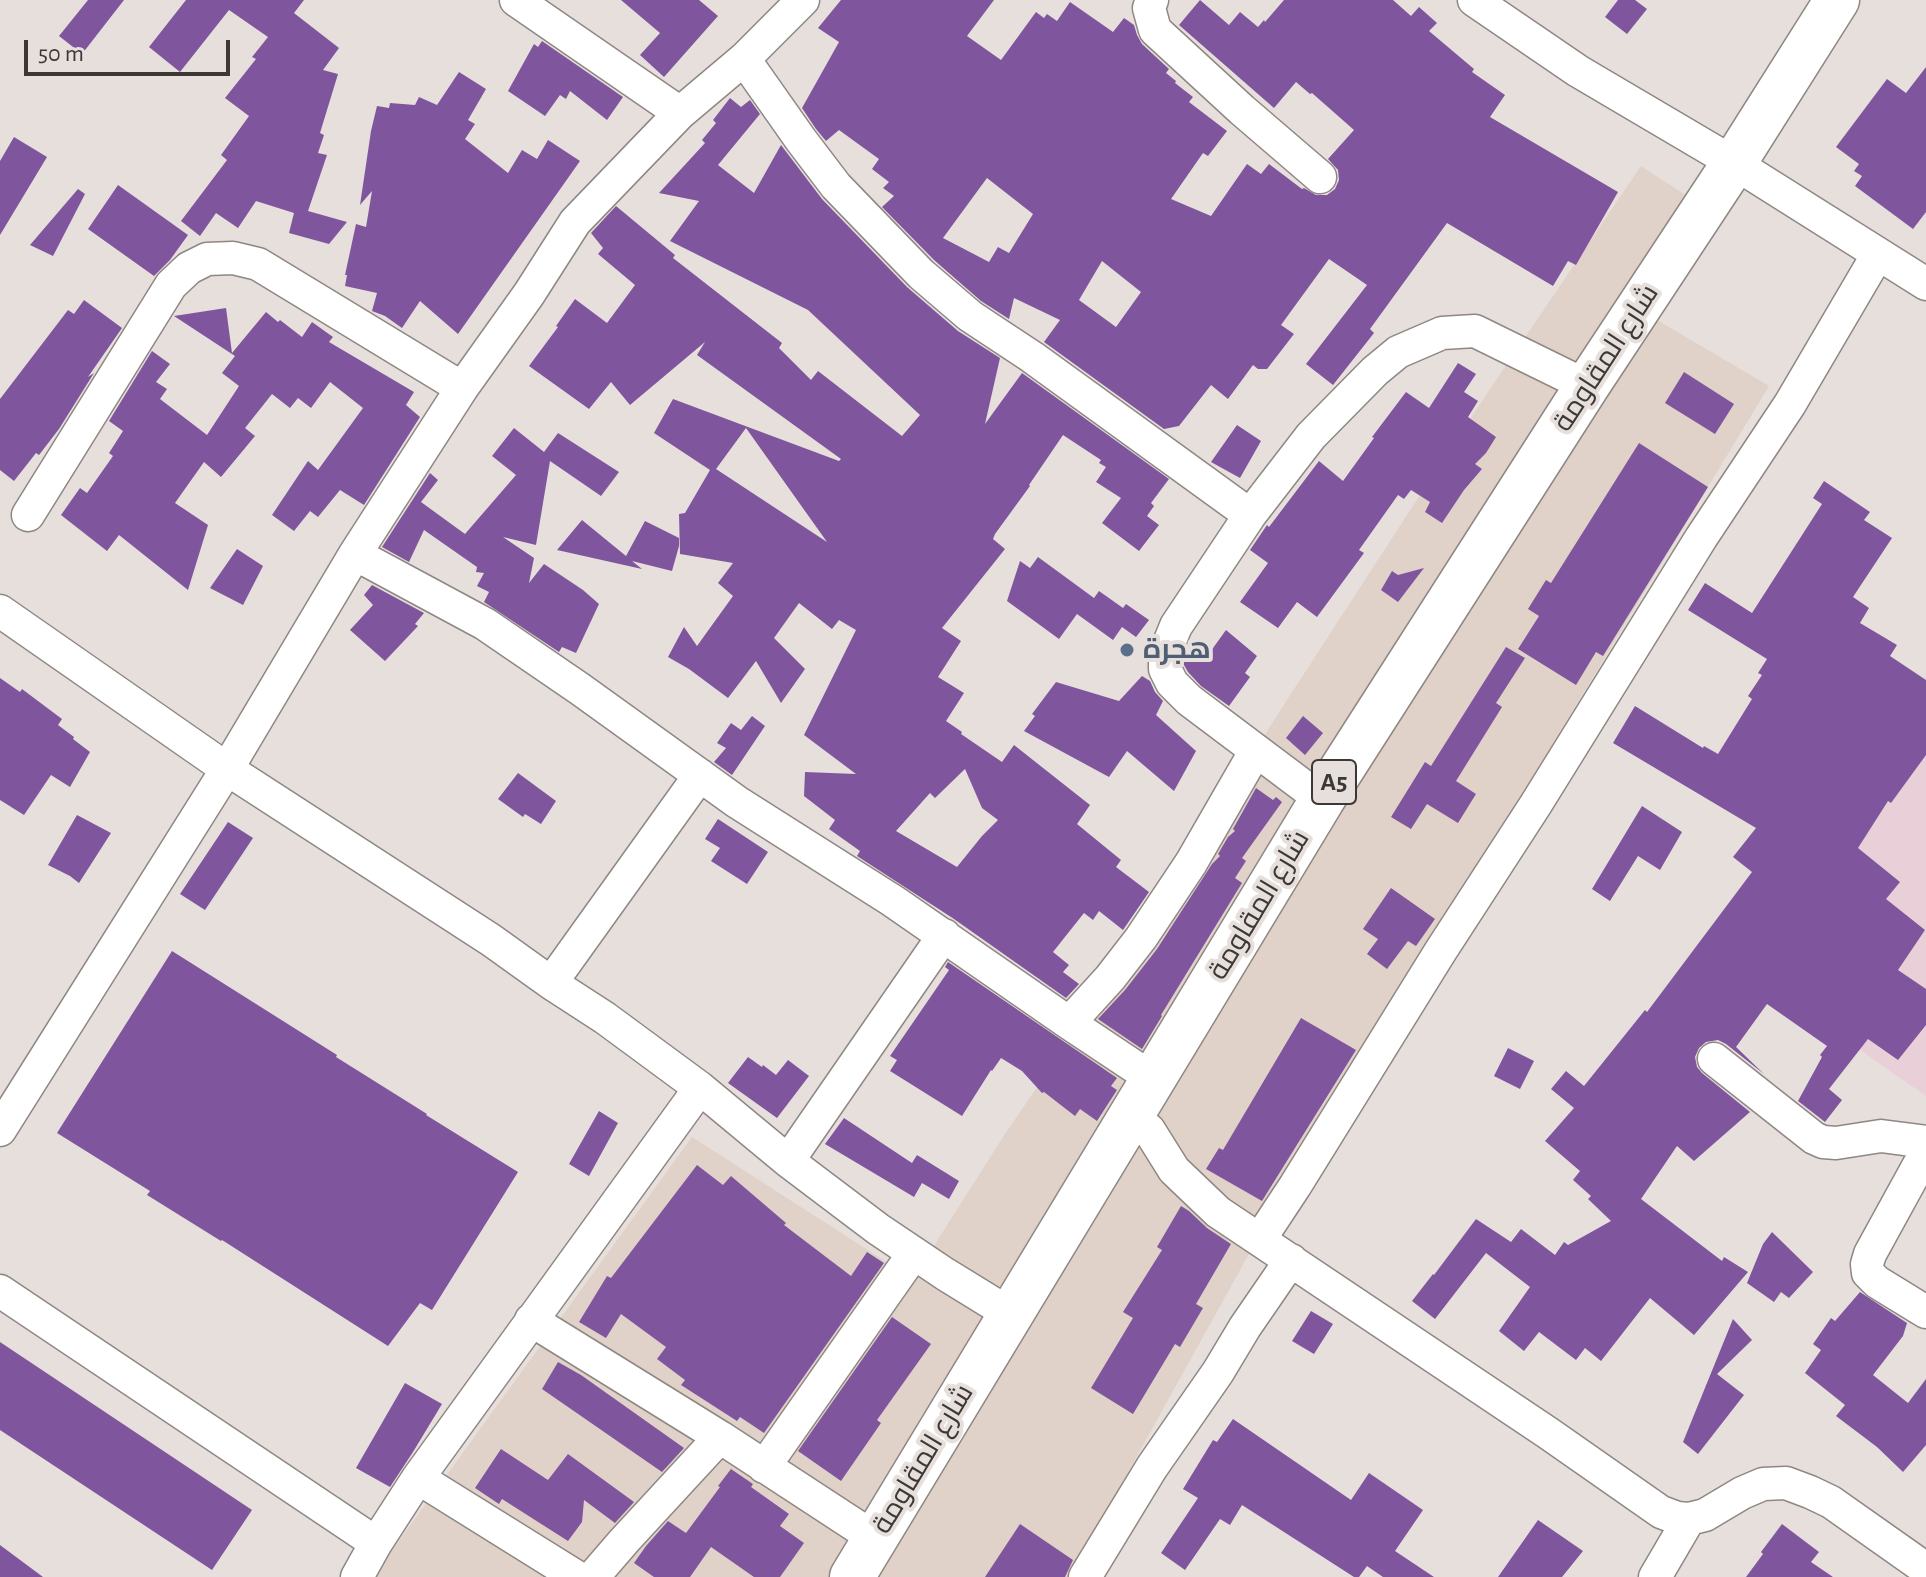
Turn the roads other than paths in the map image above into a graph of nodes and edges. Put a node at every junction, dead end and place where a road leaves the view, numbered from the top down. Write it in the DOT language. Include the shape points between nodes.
graph roads {
  1 [pos="1152,0"];
  2 [pos="1474,0"];
  3 [pos="1837,0"];
  4 [pos="526,3"];
  5 [pos="786,6"];
  6 [pos="744,59"];
  7 [pos="680,113"];
  8 [pos="1734,163"];
  9 [pos="1320,177"];
  10 [pos="1878,254"];
  11 [pos="1926,284"];
  12 [pos="1587,386"];
  13 [pos="462,388"];
  14 [pos="28,515"];
  15 [pos="1250,515"];
  16 [pos="355,554"];
  17 [pos="0,611"];
  18 [pos="1255,752"];
  19 [pos="227,769"];
  20 [pos="700,775"];
  21 [pos="1322,800"];
  22 [pos="944,935"];
  23 [pos="551,983"];
  24 [pos="1069,1023"];
  25 [pos="1714,1059"];
  26 [pos="700,1088"];
  27 [pos="1142,1097"];
  28 [pos="0,1130"];
  29 [pos="1926,1142"];
  30 [pos="1926,1152"];
  31 [pos="788,1161"];
  32 [pos="1260,1239"];
  33 [pos="914,1253"];
  34 [pos="1291,1260"];
  35 [pos="0,1291"];
  36 [pos="1926,1312"];
  37 [pos="1010,1314"];
  38 [pos="531,1320"];
  39 [pos="720,1437"];
  40 [pos="764,1467"];
  41 [pos="418,1478"];
  42 [pos="1689,1519"];
  43 [pos="876,1539"];
  44 [pos="376,1543"];
  45 [pos="1926,1569"];
  46 [pos="357,1577"];
  47 [pos="577,1577"];
  48 [pos="593,1577"];
  49 [pos="852,1577"];
  50 [pos="1085,1577"];
  51 [pos="1655,1577"];
  1 -- 9 [label="street" via="1155,30"];
  2 -- 8 [label="street" via="1578,71"];
  3 -- 8 [label="highway, شارع المقاومة / A5"];
  4 -- 7 [label="street"];
  5 -- 6 [label="street"];
  6 -- 7 [label="street"];
  6 -- 15 [label="street" via="836,186 921,274 970,316"];
  7 -- 13 [label="street" via="575,222"];
  8 -- 10 [label="street"];
  8 -- 12 [label="highway, شارع المقاومة / A5"];
  10 -- 11 [label="street"];
  10 -- 32 [label="street" via="1790,404"];
  12 -- 15 [label="street" via="1475,331 1442,333 1398,352 1375,371 1311,436"];
  12 -- 21 [label="highway, شارع المقاومة / A5"];
  13 -- 14 [label="street" via="258,264 207,259 171,285"];
  13 -- 16 [label="street"];
  15 -- 18 [label="street" via="1176,626 1165,669 1189,700"];
  16 -- 19 [label="street"];
  16 -- 20 [label="street" via="485,624"];
  17 -- 19 [label="street"];
  18 -- 21 [label="street"];
  18 -- 24 [label="street" via="1141,938"];
  19 -- 23 [label="street"];
  19 -- 28 [label="street"];
  20 -- 22 [label="street"];
  20 -- 23 [label="street"];
  21 -- 27 [label="highway, شارع المقاومة / A5"];
  22 -- 24 [label="street"];
  22 -- 31 [label="street"];
  23 -- 26 [label="street"];
  24 -- 27 [label="street"];
  25 -- 29 [label="street" via="1823,1142 1881,1136"];
  26 -- 31 [label="street"];
  26 -- 38 [label="street"];
  27 -- 32 [label="street" via="1149,1130 1174,1170 1218,1212"];
  27 -- 37 [label="highway, شارع المقاومة / A5"];
  30 -- 36 [label="street" via="1867,1264 1877,1282"];
  31 -- 33 [label="street"];
  32 -- 34 [label="street"];
  33 -- 37 [label="street"];
  33 -- 40 [label="street"];
  34 -- 42 [label="street" via="1661,1512"];
  34 -- 50 [label="street"];
  35 -- 44 [label="street"];
  37 -- 43 [label="highway, شارع المقاومة / A5"];
  38 -- 39 [label="street"];
  38 -- 41 [label="street"];
  39 -- 40 [label="street"];
  39 -- 48 [label="street"];
  40 -- 43 [label="street"];
  41 -- 44 [label="street"];
  41 -- 47 [label="street"];
  42 -- 45 [label="street" via="1763,1484 1786,1483 1831,1502"];
  42 -- 51 [label="street"];
  43 -- 49 [label="highway, شارع المقاومة / A5"];
  44 -- 46 [label="street"];
}
